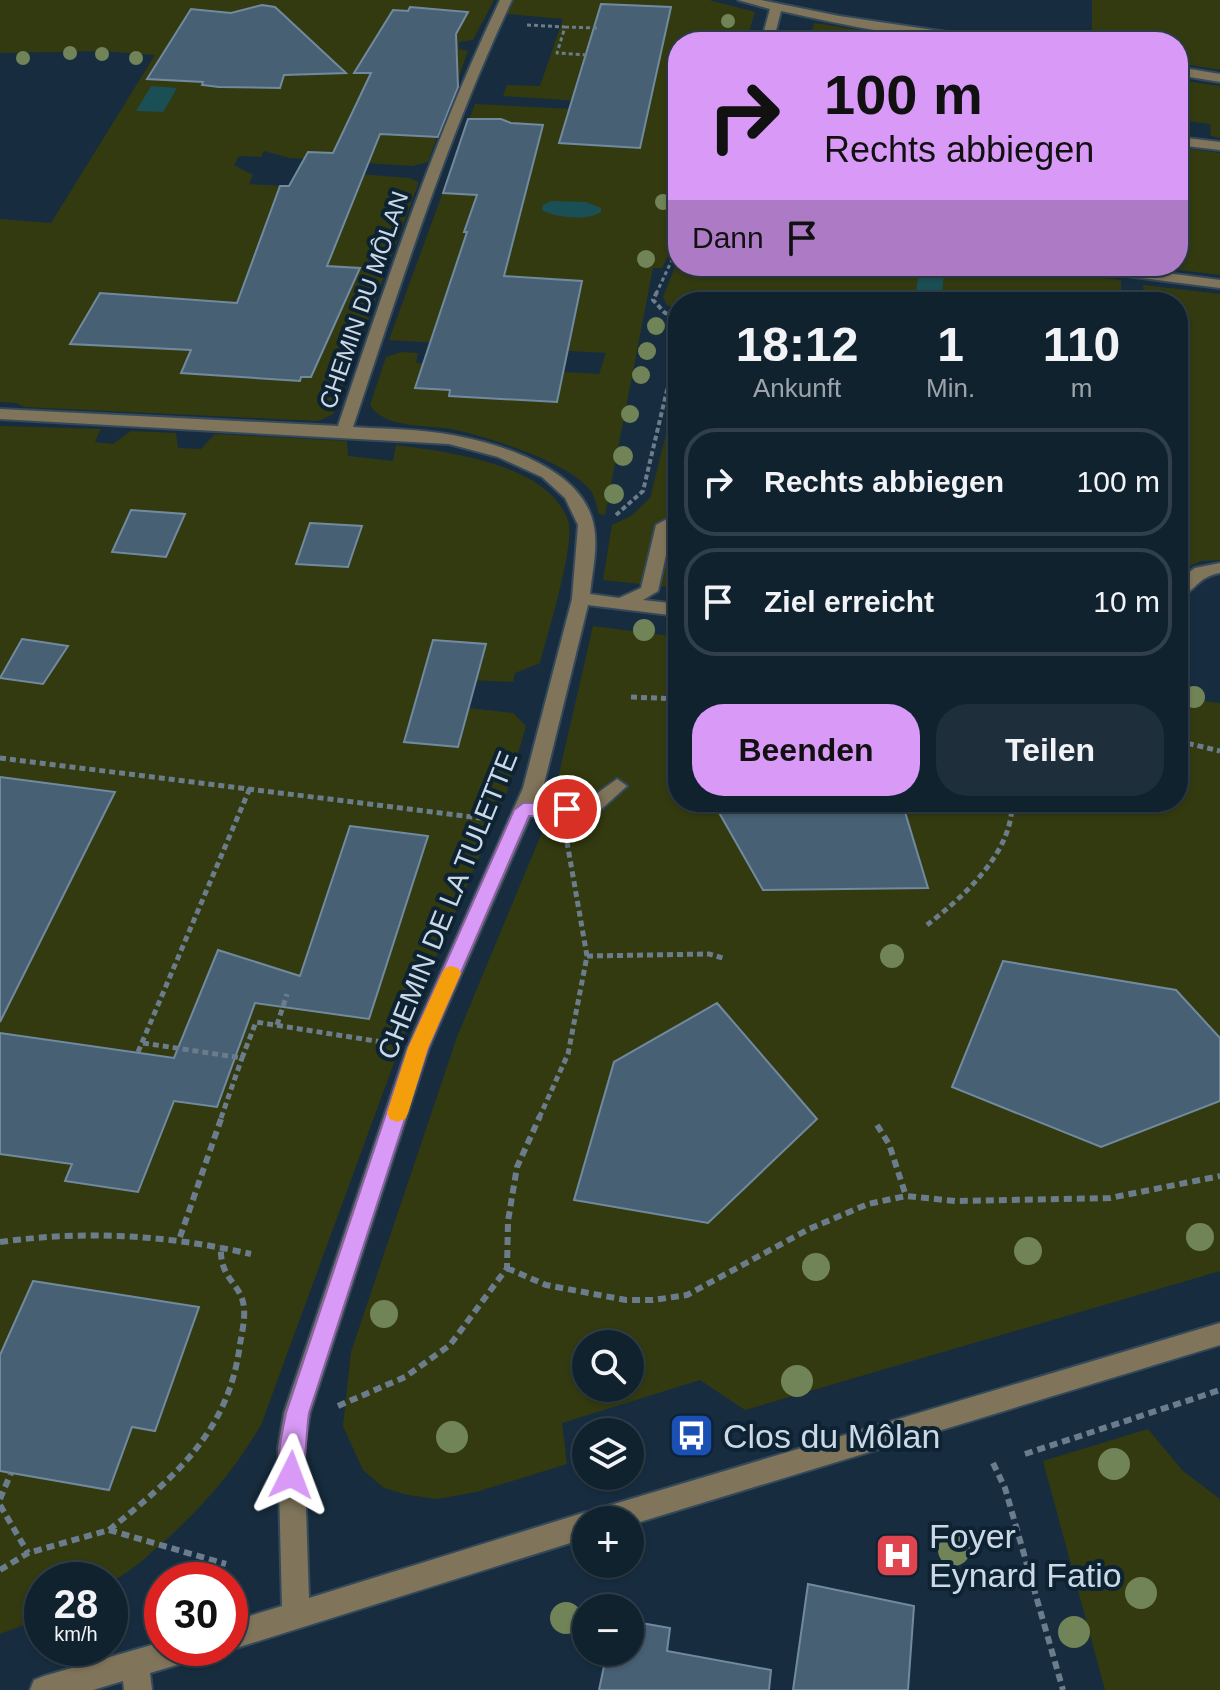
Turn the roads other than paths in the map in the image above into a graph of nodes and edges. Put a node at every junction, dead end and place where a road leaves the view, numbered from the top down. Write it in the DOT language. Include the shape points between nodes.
graph roads {
  1 [pos="506,0"];
  2 [pos="744,0"];
  3 [pos="776,8"];
  4 [pos="770,32"];
  5 [pos="925,32"];
  6 [pos="1188,73"];
  7 [pos="1220,78"];
  8 [pos="1188,142"];
  9 [pos="1220,146"];
  10 [pos="1157,276"];
  11 [pos="1220,284"];
  12 [pos="0,414"];
  13 [pos="344,431"];
  14 [pos="668,523"];
  15 [pos="1220,568"];
  16 [pos="1188,578"];
  17 [pos="581,599"];
  18 [pos="622,603"];
  19 [pos="668,609"];
  20 [pos="617,786"];
  21 [pos="520,816"];
  22 [pos="1220,1334"];
  23 [pos="644,1508"];
  24 [pos="572,1529"];
  25 [pos="296,1616"];
  26 [pos="248,1631"];
  27 [pos="156,1666"];
  28 [pos="136,1677"];
  29 [pos="44,1690"];
  1 -- 13 [label="street, CHEMIN DU MÔLAN" via="470,76 410,233"];
  2 -- 3 [label="street"];
  3 -- 4 [label="street"];
  3 -- 5 [label="street"];
  6 -- 7 [label="street"];
  8 -- 9 [label="street"];
  10 -- 11 [label="street"];
  12 -- 13 [label="street, CHEMIN DU MÔLAN"];
  13 -- 17 [label="street, CHEMIN DE LA TULETTE" via="450,439 504,454 548,474 572,496 586,525"];
  14 -- 18 [label="street" via="649,591"];
  15 -- 16 [label="street"];
  17 -- 18 [label="street"];
  17 -- 21 [label="street, CHEMIN DE LA TULETTE" via="533,788"];
  18 -- 19 [label="street"];
  20 -- 21 [label="street" via="589,809"];
  21 -- 25 [label="street, CHEMIN DE LA TULETTE" via="418,1048 296,1421 291,1475"];
  22 -- 23 [label="street"];
  24 -- 25 [label="street"];
  25 -- 26 [label="street"];
  27 -- 28 [label="street"];
  28 -- 29 [label="street"];
}
